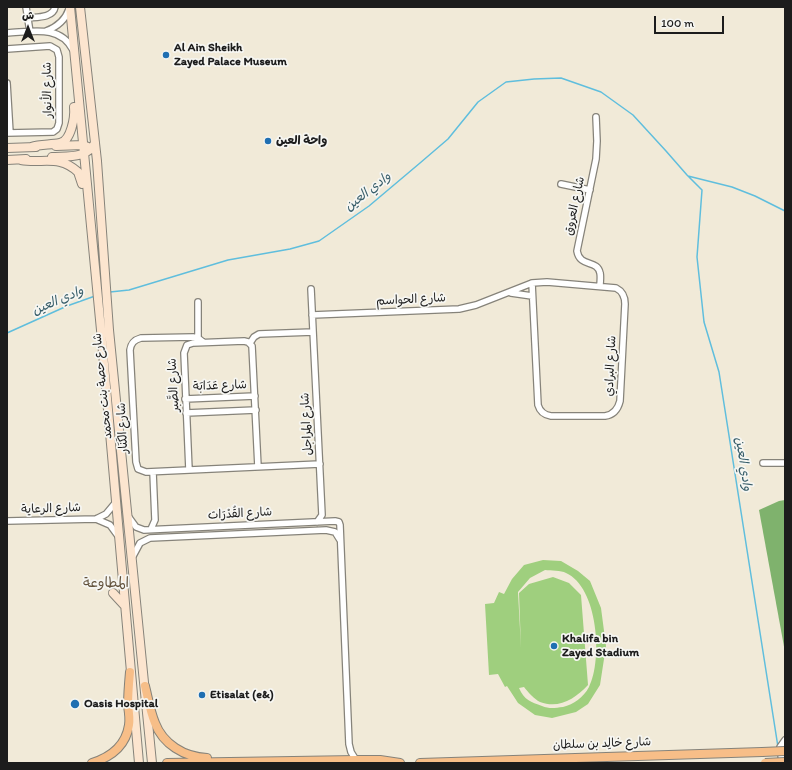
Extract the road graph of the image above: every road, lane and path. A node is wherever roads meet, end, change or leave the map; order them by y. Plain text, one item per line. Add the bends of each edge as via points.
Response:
1 (26, 7) edge
2 (55, 7) edge
3 (70, 7) edge
4 (80, 7) edge
5 (28, 18) junction
6 (46, 31) junction
7 (30, 32) junction
8 (7, 33) edge
9 (7, 48) edge
10 (74, 54) junction
11 (7, 83) edge
12 (77, 87) junction
13 (7, 92) edge
14 (596, 118) dead end
15 (8, 133) edge
16 (83, 146) junction
17 (31, 147) junction
18 (7, 148) edge
19 (94, 148) junction
20 (84, 155) junction
21 (7, 160) edge
22 (21, 160) junction
23 (561, 184) dead end
24 (590, 190) junction
25 (89, 211) junction
26 (532, 283) junction
27 (600, 286) junction
28 (311, 289) dead end
29 (507, 293) junction
30 (532, 296) junction
31 (198, 302) dead end
32 (312, 315) junction
33 (105, 330) junction
34 (313, 332) junction
35 (198, 338) junction
36 (203, 342) junction
37 (250, 343) junction
38 (255, 396) junction
39 (186, 399) junction
40 (256, 410) junction
41 (186, 413) junction
42 (763, 463) dead end
43 (785, 463) edge
44 (320, 464) junction
45 (258, 467) junction
46 (189, 470) junction
47 (153, 472) junction
48 (116, 502) junction
49 (322, 515) junction
50 (128, 516) junction
51 (96, 519) junction
52 (155, 520) junction
53 (7, 521) edge
54 (329, 521) junction
55 (317, 522) junction
56 (341, 526) junction
57 (179, 528) junction
58 (151, 529) junction
59 (162, 529) junction
60 (331, 530) junction
61 (179, 536) junction
62 (119, 538) junction
63 (340, 541) junction
64 (132, 558) junction
65 (113, 593) dead end
66 (125, 606) junction
67 (130, 672) junction
68 (144, 686) junction
69 (785, 740) edge
70 (785, 751) edge
71 (356, 760) junction
72 (269, 762) junction
73 (785, 762) edge
74 (92, 763) edge
75 (139, 763) edge
76 (152, 763) edge
77 (167, 763) edge
78 (400, 763) edge
79 (420, 763) edge
80 (765, 763) edge
81 (782, 763) edge

1 - 5 street
2 - 5 street via 50,15
3 - 6 street via 61,22
3 - 10 main road, شارع حصة بنت محمد
4 - 19 main road, شارع حصة بنت محمد
5 - 7 street
6 - 7 street
6 - 10 street via 61,36
7 - 8 street
9 - 15 street, شارع الأنوار via 52,47 57,50 59,57 59,128 53,132
10 - 12 main road, شارع حصة بنت محمد
11 - 13 street
12 - 16 main road, شارع حصة بنت محمد
12 - 17 main road via 74,97 74,119 67,138 60,143
13 - 15 street
14 - 24 street, شارع العروق via 597,153
16 - 17 main road
16 - 19 main road
16 - 20 main road, شارع حصة بنت محمد
17 - 18 main road
19 - 20 main road
19 - 33 main road, شارع حصة بنت محمد via 102,244
20 - 22 main road
20 - 25 main road, شارع حصة بنت محمد
21 - 22 main road
22 - 25 main road via 55,160 76,170 80,174
23 - 24 street
24 - 27 street, شارع العروق via 577,251 582,261 598,268
25 - 33 main road, شارع حصة بنت محمد
26 - 27 street, شارع البرادي
26 - 29 street, شارع البرادي
26 - 30 street, شارع البرادي
27 - 30 street, شارع البرادي via 618,289 624,295 625,301 620,401 616,410 608,415 551,416 540,410
28 - 32 street, شارع المراجل
29 - 30 street
29 - 32 street, شارع الحواسم via 459,309
31 - 35 street
32 - 34 street, شارع المراجل
33 - 48 main road, شارع حصة بنت محمد
33 - 50 main road, شارع حصة بنت محمد
34 - 37 street via 259,334
34 - 44 street, شارع المراجل
35 - 36 street
35 - 47 street, شارع الكَنَار via 141,338 131,346 136,462 142,471
36 - 37 street, شارع الصَّبر
36 - 39 street, شارع الصَّبر via 191,343 184,349
37 - 38 street via 253,350
38 - 39 street, شارع عَدَابَة
38 - 40 street
39 - 41 street, شارع الصَّبر
40 - 41 street
40 - 45 street
41 - 46 street, شارع الصَّبر
42 - 43 street
44 - 45 street, شارع الكَنَار
44 - 49 street, شارع المراجل
45 - 46 street, شارع الكَنَار
46 - 47 street, شارع الكَنَار
47 - 52 street
48 - 51 street, شارع الرعاية via 106,514
48 - 62 main road, شارع حصة بنت محمد
49 - 54 street
49 - 55 street
50 - 58 street, شارع القُدْرَات via 138,528
50 - 64 main road, شارع حصة بنت محمد
51 - 53 street, شارع الرعاية
51 - 62 street, شارع الرعاية via 110,525
52 - 58 street
52 - 59 street
54 - 55 street, شارع القُدْرَات
54 - 56 street, شارع القُدْرَات via 336,521
54 - 60 street
55 - 57 street, شارع القُدْرَات
56 - 60 street
56 - 63 street
57 - 59 street, شارع القُدْرَات
57 - 61 street
58 - 59 street, شارع القُدْرَات
60 - 61 street, شارع القُدْرَات
60 - 63 street
61 - 64 street, شارع القُدْرَات via 144,540 138,545
62 - 66 main road, شارع حصة بنت محمد
63 - 71 street via 349,744
64 - 68 main road, شارع حصة بنت محمد
65 - 66 main road
66 - 67 main road, شارع حصة بنت محمد
67 - 74 main road via 129,721 126,735 114,752
67 - 75 main road, شارع حصة بنت محمد
68 - 72 main road via 157,728 177,749 199,758
68 - 76 main road, شارع حصة بنت محمد
69 - 81 street via 780,747
70 - 79 main road, شارع خالِد بن سلطان, bridge
71 - 72 main road
71 - 78 main road
72 - 77 main road
73 - 80 main road, bridge

